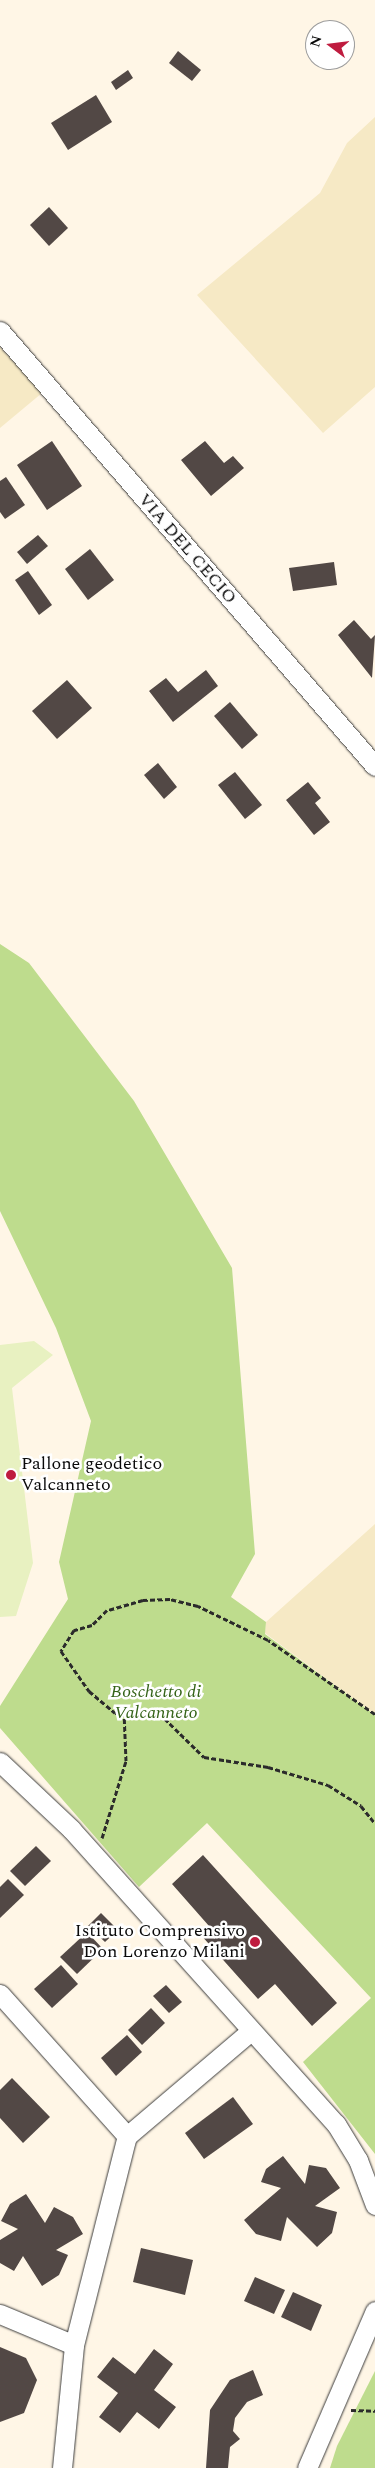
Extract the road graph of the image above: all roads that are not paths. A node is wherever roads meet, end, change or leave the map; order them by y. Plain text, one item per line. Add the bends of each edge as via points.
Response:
1 (0, 331) edge
2 (375, 766) edge
3 (0, 1762) edge
4 (0, 1994) edge
5 (251, 2031) junction
6 (127, 2136) junction
7 (375, 2205) edge
8 (375, 2310) edge
9 (0, 2314) edge
10 (74, 2345) junction
11 (62, 2468) edge
12 (307, 2468) edge

1 - 2 street, VIA DEL CECIO
3 - 5 street via 96,1858
4 - 6 street
5 - 6 street
5 - 7 street via 341,2131 362,2167
6 - 10 street
8 - 12 street
9 - 10 street
10 - 11 street

